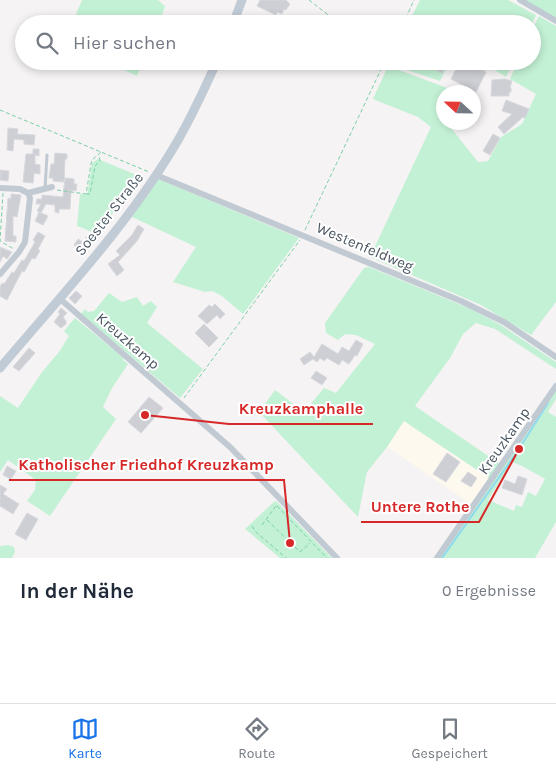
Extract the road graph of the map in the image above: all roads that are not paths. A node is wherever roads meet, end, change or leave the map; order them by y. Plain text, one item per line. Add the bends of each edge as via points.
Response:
1 (242, 0) edge
2 (520, 0) edge
3 (236, 15) edge
4 (556, 21) edge
5 (213, 70) edge
6 (47, 155) dead end
7 (156, 175) junction
8 (52, 187) road end
9 (2, 188) edge
10 (45, 189) junction
11 (28, 193) junction
12 (0, 274) edge
13 (59, 298) junction
14 (556, 357) edge
15 (0, 368) edge
16 (556, 386) edge
17 (337, 558) edge
18 (437, 558) edge

1 - 3 main road
2 - 4 street
5 - 7 main road, Soester Straße via 186,126
6 - 10 lane
7 - 13 main road, Soester Straße
7 - 14 street, Westenfeldweg via 461,301 504,322
8 - 10 street
9 - 11 street
10 - 11 street
11 - 12 street via 25,242
13 - 15 main road, Soester Straße
13 - 17 street, Kreuzkamp via 230,447 279,503
16 - 18 street, Kreuzkamp

